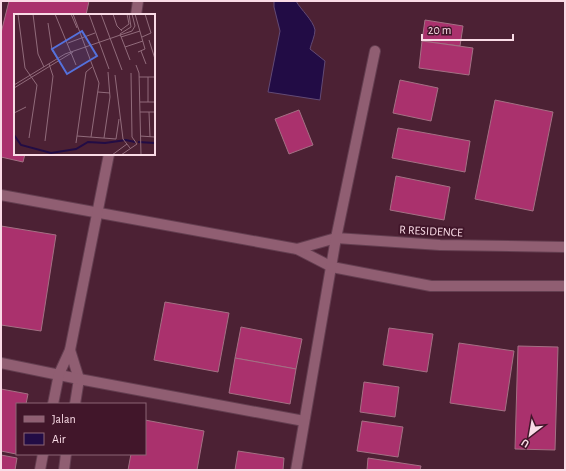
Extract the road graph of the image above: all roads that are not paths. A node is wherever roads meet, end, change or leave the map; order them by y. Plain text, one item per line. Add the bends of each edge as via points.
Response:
1 (138, 1) edge
2 (136, 14) edge
3 (375, 51) dead end
4 (109, 155) edge
5 (1, 195) edge
6 (97, 212) junction
7 (336, 238) junction
8 (565, 246) edge
9 (297, 249) junction
10 (332, 267) junction
11 (565, 286) edge
12 (70, 350) junction
13 (1, 363) edge
14 (59, 374) junction
15 (79, 379) junction
16 (53, 403) edge
17 (75, 403) edge
18 (304, 421) junction
19 (43, 455) edge
20 (66, 455) edge
21 (40, 470) edge
22 (64, 470) edge
23 (296, 470) edge

1 - 2 street
3 - 7 street
4 - 6 street
5 - 6 street
6 - 9 street
6 - 12 street
7 - 8 street, R RESIDENCE via 440,245
7 - 9 street, R RESIDENCE
7 - 10 street
9 - 10 street
10 - 11 street via 431,286
10 - 18 street
12 - 14 street
12 - 15 street
13 - 14 street
14 - 15 street
14 - 16 street
15 - 17 street
15 - 18 street
18 - 23 street
19 - 21 street
20 - 22 street

